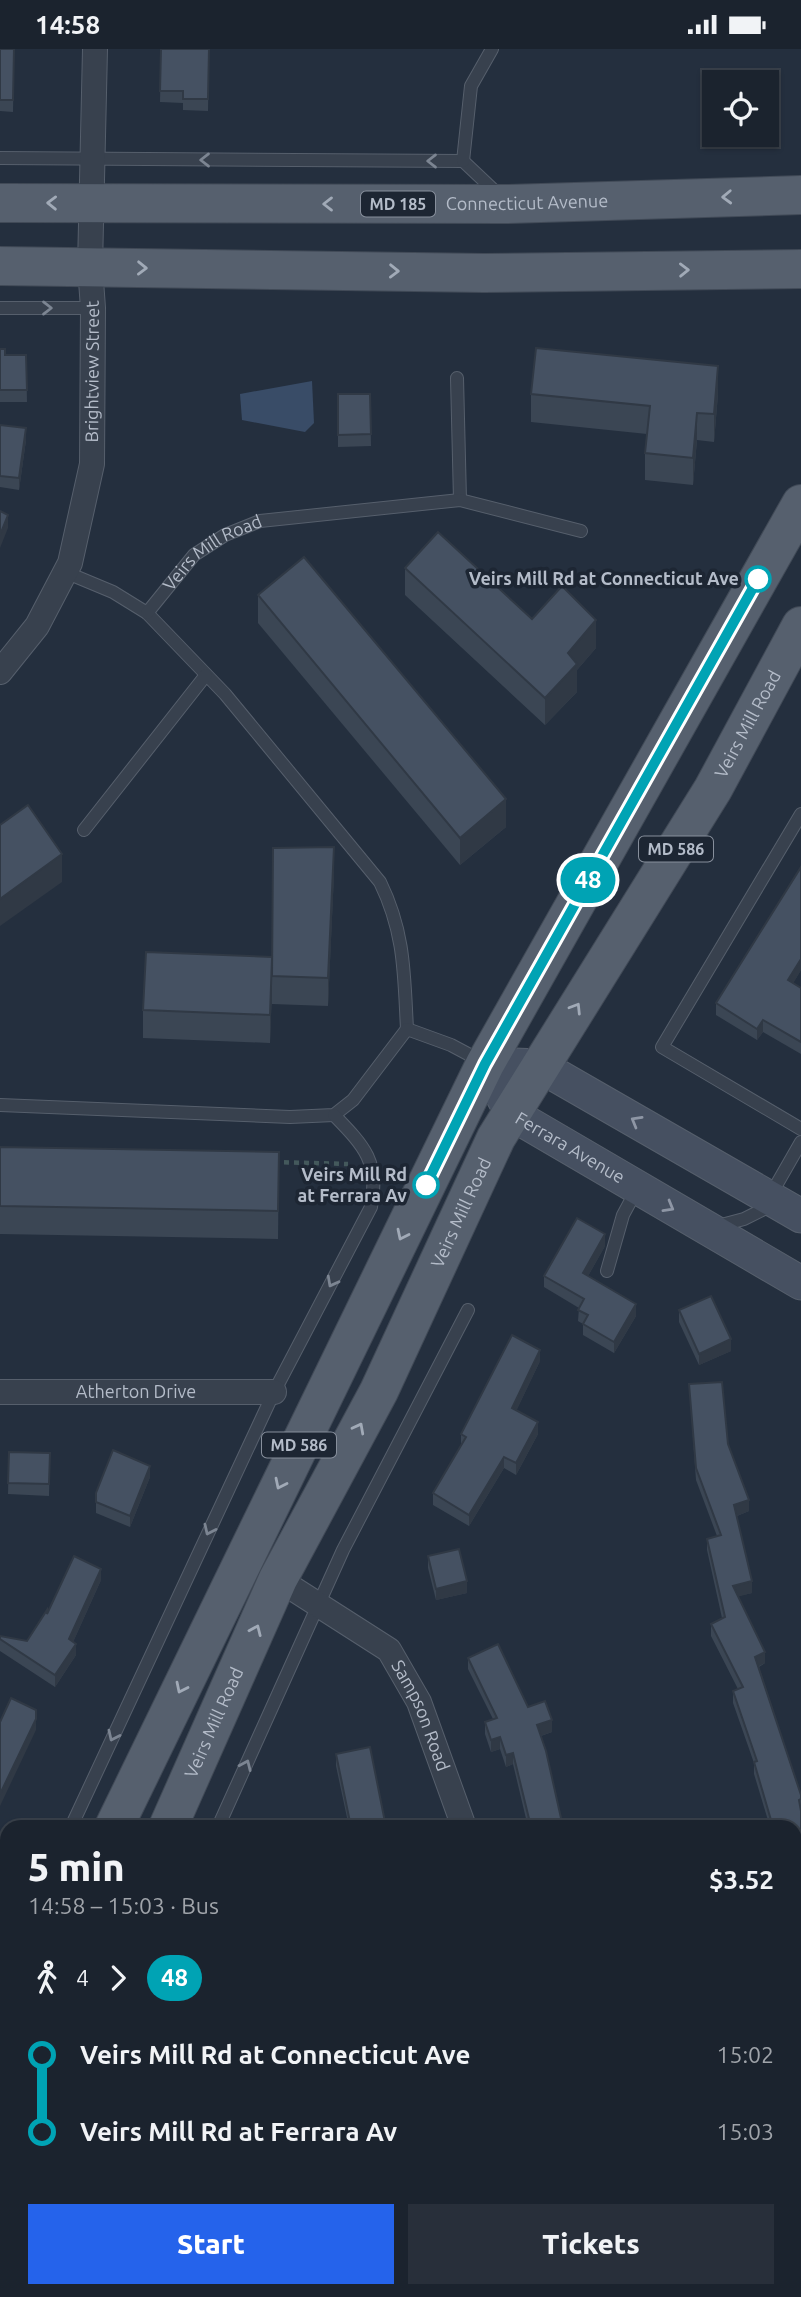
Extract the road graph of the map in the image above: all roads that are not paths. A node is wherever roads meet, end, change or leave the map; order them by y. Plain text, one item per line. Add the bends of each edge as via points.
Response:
1 (95, 49) edge
2 (492, 49) edge
3 (0, 158) edge
4 (93, 159) junction
5 (463, 161) junction
6 (799, 195) edge
7 (0, 203) edge
8 (92, 204) junction
9 (508, 204) junction
10 (0, 266) edge
11 (90, 267) junction
12 (800, 270) edge
13 (0, 308) edge
14 (93, 308) junction
15 (457, 378) dead end
16 (460, 500) junction
17 (801, 504) edge
18 (581, 531) dead end
19 (65, 572) junction
20 (147, 613) junction
21 (801, 625) edge
22 (801, 662) edge
23 (0, 672) edge
24 (206, 675) junction
25 (713, 789) junction
26 (801, 814) edge
27 (84, 830) dead end
28 (407, 1030) junction
29 (485, 1064) junction
30 (540, 1066) junction
31 (0, 1105) edge
32 (512, 1114) junction
33 (334, 1115) junction
34 (801, 1129) edge
35 (801, 1142) edge
36 (637, 1188) junction
37 (770, 1198) junction
38 (801, 1216) edge
39 (707, 1229) junction
40 (607, 1271) dead end
41 (801, 1283) edge
42 (468, 1310) dead end
43 (0, 1392) edge
44 (274, 1392) junction
45 (278, 1579) junction
46 (318, 1607) junction
47 (74, 1820) edge
48 (117, 1820) edge
49 (171, 1820) edge
50 (221, 1820) edge
51 (462, 1820) edge

1 - 4 street, Brightview Street
2 - 5 lane via 471,86
3 - 4 lane
5 -> 4 lane
4 - 8 street, Brightview Street
5 - 9 lane
6 -> 9 main road, Connecticut Avenue / MD 185
8 -> 7 main road, Connecticut Avenue / MD 185
9 -> 8 main road, Connecticut Avenue / MD 185
8 - 11 street, Brightview Street
10 - 11 main road
11 -> 12 main road via 484,273
11 - 14 street, Brightview Street
13 -> 14 lane
14 - 19 street, Brightview Street via 92,464
15 - 16 lane
16 - 18 lane, Veirs Mill Road
16 - 20 lane, Veirs Mill Road via 260,521 225,535 194,555
17 - 29 main road, MD 586
19 - 20 lane via 113,592
19 - 23 street, Brightview Street via 37,626
20 - 24 lane
21 - 25 main road, Veirs Mill Road / MD 586
22 - 25 main road
24 - 27 lane
24 - 28 lane via 380,882 399,934
30 -> 25 main road, Veirs Mill Road / MD 586
26 - 34 lane via 662,1047
28 - 29 lane via 451,1045
28 - 33 lane via 353,1100
29 - 30 street
29 - 32 street, Ferrara Avenue
29 -> 48 main road, MD 586
30 - 32 main road, Veirs Mill Road / MD 586
37 -> 30 street
31 - 33 lane
32 - 36 street, Ferrara Avenue
45 -> 32 main road, Veirs Mill Road / MD 586 via 379,1391 496,1138
33 -> 44 lane via 362,1144 368,1158 374,1177 371,1207
35 - 37 lane
36 -> 39 street, Ferrara Avenue
36 - 40 lane via 623,1215
37 - 38 street
37 - 39 lane via 762,1210 744,1219
39 - 41 street, Ferrara Avenue
42 - 46 lane
43 - 44 street, Atherton Drive
44 -> 47 lane
45 - 46 street, Sampson Road
49 -> 45 main road, Veirs Mill Road / MD 586
50 -> 46 lane
46 - 51 street, Sampson Road via 389,1650 419,1702

